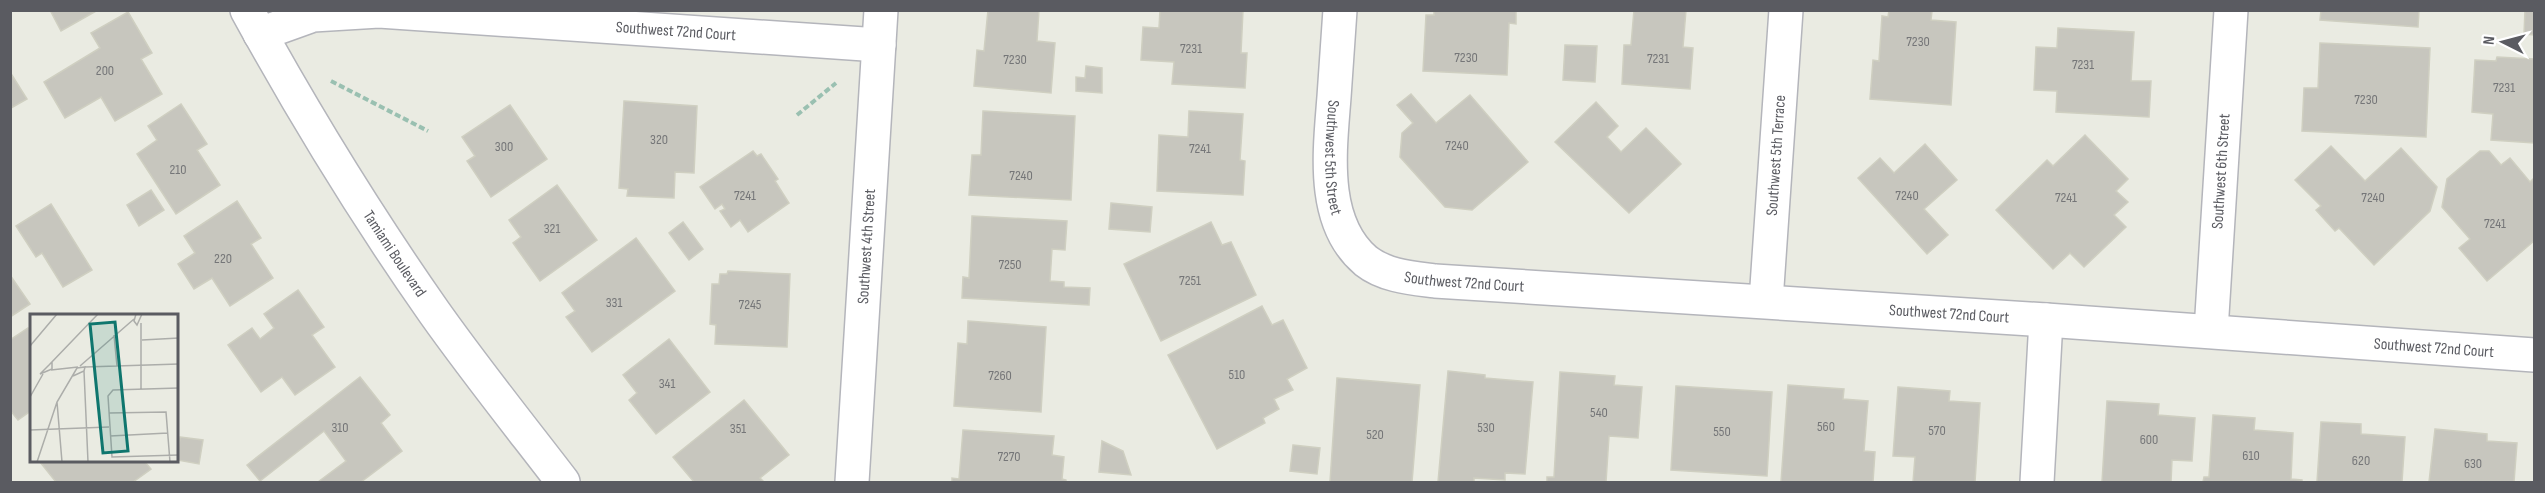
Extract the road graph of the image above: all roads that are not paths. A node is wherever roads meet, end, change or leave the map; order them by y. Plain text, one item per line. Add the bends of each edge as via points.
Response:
1 (881, 10) edge
2 (1340, 10) edge
3 (1786, 10) edge
4 (2231, 10) edge
5 (254, 22) edge
6 (879, 45) junction
7 (1366, 260) joint
8 (1766, 301) junction
9 (2046, 320) junction
10 (2211, 331) junction
11 (2535, 355) edge
12 (563, 483) edge
13 (852, 483) edge
14 (2037, 483) edge

1 - 6 street, Southwest 4th Street
2 - 7 street, Southwest 5th Street via 1331,138 1332,195 1344,234
3 - 8 street, Southwest 5th Terrace
4 - 10 street, Southwest 6th Street
5 - 6 street, Southwest 72nd Court via 379,11
5 - 12 street, Tamiami Boulevard via 308,118 391,250
6 - 13 street, Southwest 4th Street
7 - 8 street, Southwest 72nd Court via 1387,272 1435,281
8 - 9 street, Southwest 72nd Court
9 - 10 street, Southwest 72nd Court
9 - 14 street
10 - 11 street, Southwest 72nd Court

